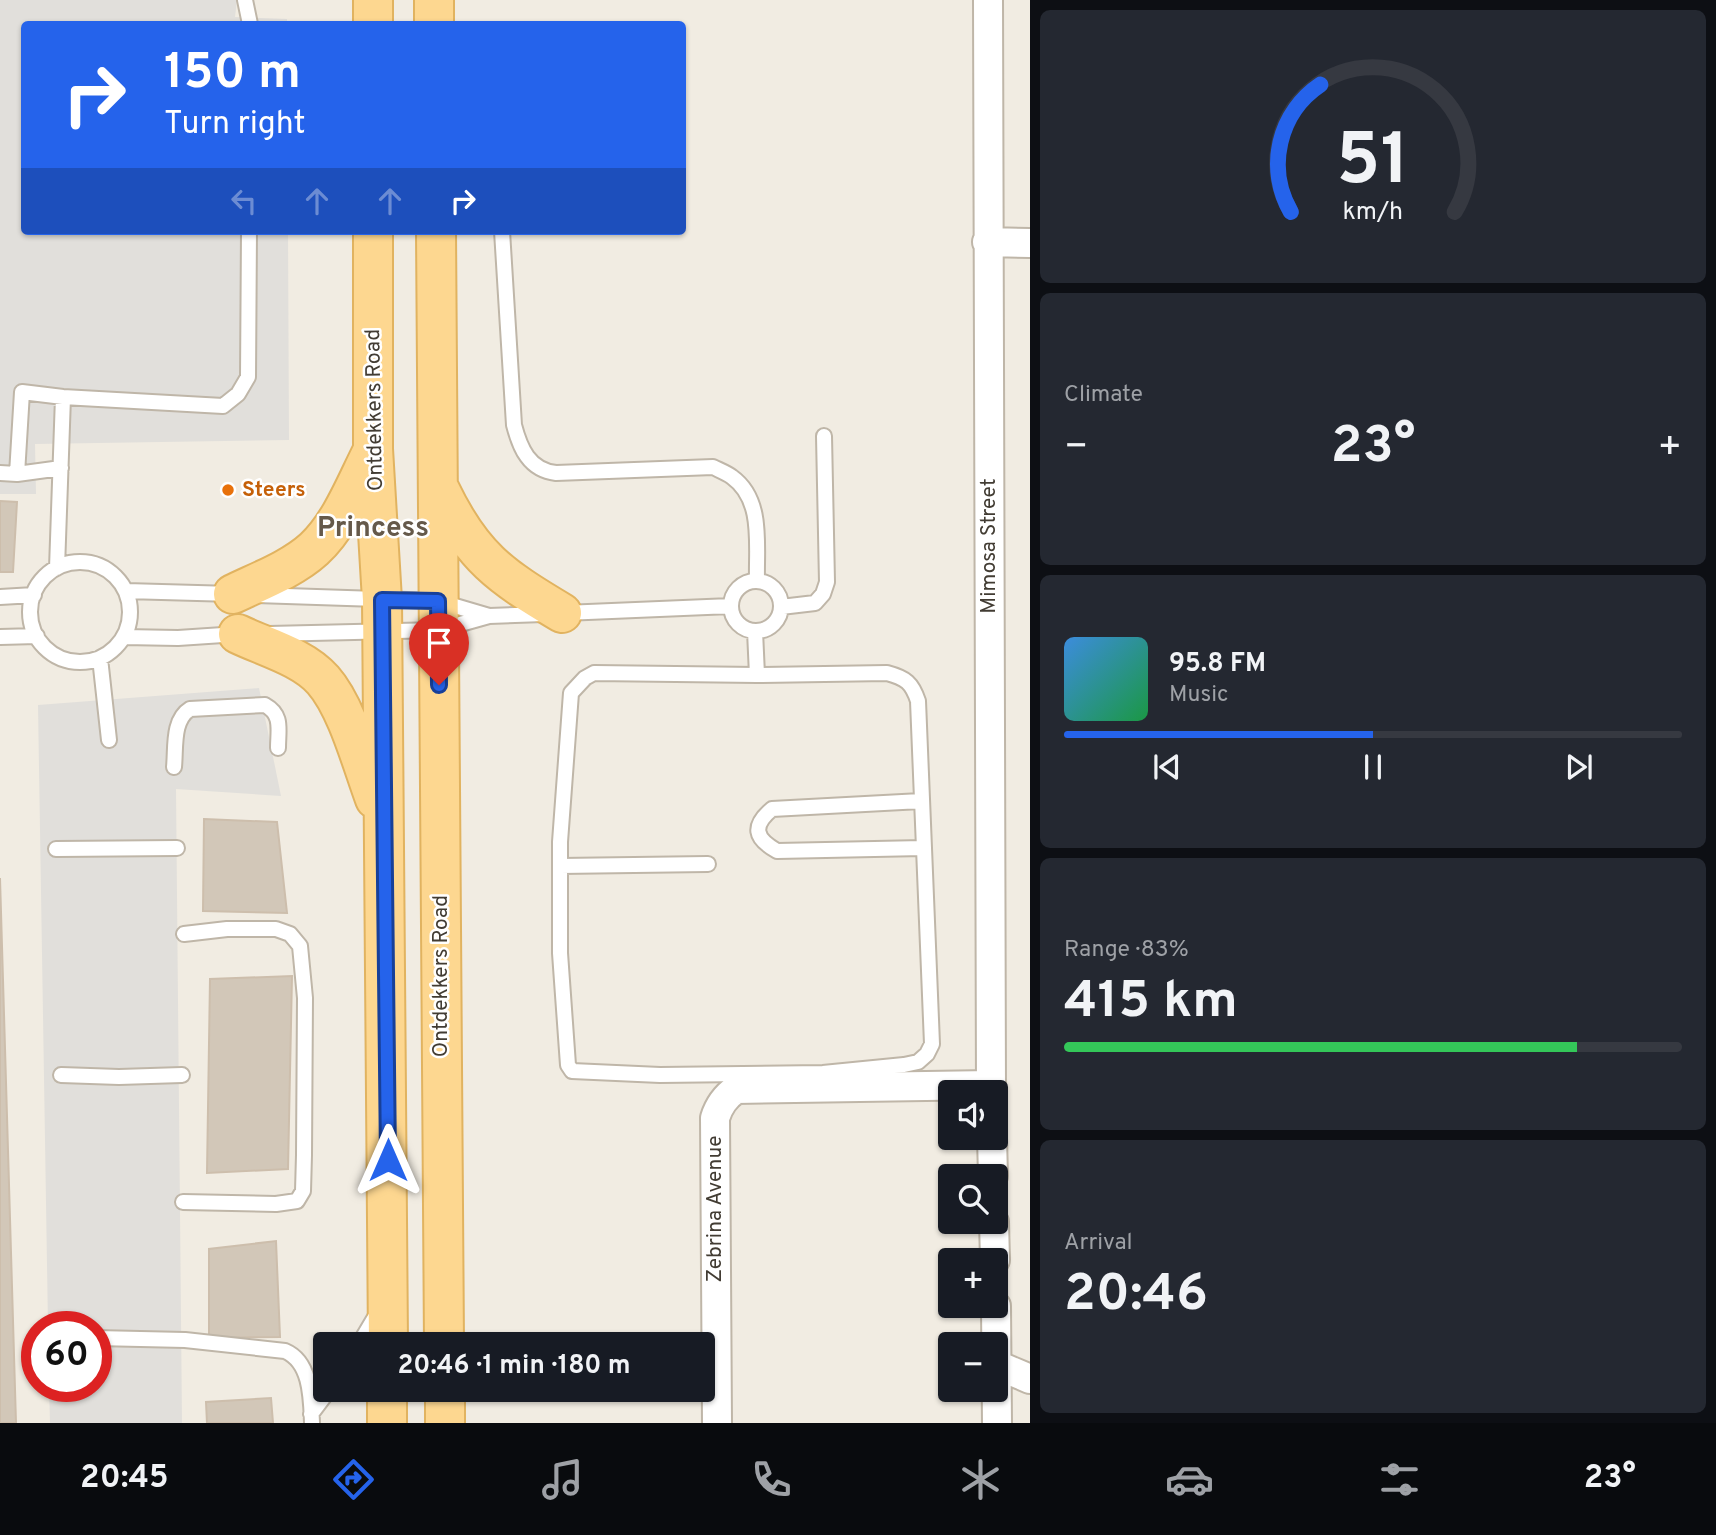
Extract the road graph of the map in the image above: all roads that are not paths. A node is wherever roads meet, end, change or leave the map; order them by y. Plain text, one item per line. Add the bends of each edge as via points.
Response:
1 (245, 0) edge
2 (373, 0) edge
3 (434, 0) edge
4 (988, 0) edge
5 (249, 21) edge
6 (373, 21) edge
7 (435, 21) edge
8 (250, 235) edge
9 (373, 235) edge
10 (436, 235) edge
11 (502, 235) edge
12 (987, 243) junction
13 (1030, 243) edge
14 (63, 397) junction
15 (824, 436) dead end
16 (373, 449) junction
17 (61, 468) junction
18 (0, 473) edge
19 (17, 474) junction
20 (438, 485) junction
21 (57, 568) junction
22 (757, 580) junction
23 (125, 591) junction
24 (233, 594) junction
25 (34, 596) junction
26 (0, 597) edge
27 (731, 606) junction
28 (781, 607) junction
29 (562, 613) junction
30 (382, 616) junction
31 (438, 616) junction
32 (489, 616) junction
33 (755, 631) junction
34 (238, 634) junction
35 (37, 636) junction
36 (0, 637) edge
37 (124, 637) junction
38 (100, 658) junction
39 (757, 675) junction
40 (109, 740) dead end
41 (278, 748) dead end
42 (174, 767) dead end
43 (921, 801) junction
44 (383, 820) junction
45 (177, 848) dead end
46 (923, 848) junction
47 (56, 849) dead end
48 (708, 864) dead end
49 (561, 866) junction
50 (184, 934) dead end
51 (61, 1075) dead end
52 (183, 1075) dead end
53 (991, 1080) edge
54 (938, 1089) edge
55 (183, 1202) dead end
56 (389, 1293) junction
57 (366, 1332) edge
58 (388, 1332) edge
59 (444, 1332) edge
60 (112, 1338) edge
61 (1008, 1370) edge
62 (1030, 1379) edge
63 (321, 1402) edge
64 (387, 1402) edge
65 (445, 1402) edge
66 (997, 1402) edge
67 (311, 1418) edge
68 (387, 1423) edge
69 (445, 1423) edge
70 (717, 1423) edge
71 (997, 1423) edge

1 - 5 lane
2 - 6 main road
3 - 7 main road
4 - 12 street, Mimosa Street
8 - 14 lane via 248,377 239,394 223,406
9 - 16 main road, Ontdekkers Road
10 - 20 main road, Ontdekkers Road
11 - 22 lane via 514,425 531,462 556,473 713,467 723,472 749,495 755,513
12 - 13 street
12 - 53 street, Mimosa Street
14 - 17 lane
14 - 19 lane via 22,392
15 - 28 lane via 827,582 815,603
16 - 24 main road via 315,548
16 - 30 main road, Ontdekkers Road
17 - 19 lane
17 - 21 lane
18 - 19 lane
20 - 29 main road via 455,522 484,558 500,574
20 - 31 main road, Ontdekkers Road
21 - 23 lane via 80,563 103,568
21 - 25 lane via 40,583
22 - 27 lane via 739,587
22 - 28 lane via 774,589
23 - 24 lane
23 - 37 lane via 130,622
24 - 30 lane
25 - 26 lane
25 - 35 lane via 32,623
27 - 29 lane
27 - 33 lane via 738,623
28 - 33 lane via 773,624
29 - 32 lane
30 - 31 lane
30 - 31 lane
30 - 34 lane
30 - 44 main road, Ontdekkers Road
31 - 32 lane
31 - 32 lane
31 - 59 main road, Ontdekkers Road
33 - 39 lane
34 - 37 lane
34 - 44 main road via 293,659 323,680 338,703
35 - 36 lane
35 - 38 lane via 45,648 70,661
37 - 38 lane
38 - 40 lane
39 - 43 lane via 887,673 904,677 918,701
39 - 49 lane via 594,673 578,684 571,693 566,741
41 - 42 lane via 278,719 265,705 190,709 182,713 178,724
43 - 46 lane
43 - 46 lane via 772,809 761,818 757,831 762,843 777,851
44 - 56 main road, Ontdekkers Road
45 - 47 lane
46 - 49 lane via 931,1049 918,1062 823,1073 572,1071 560,953
48 - 49 lane
50 - 55 lane via 226,929 290,933 300,946 305,998 303,1191 297,1201 275,1204
51 - 52 lane
54 - 70 street, Zebrina Avenue via 736,1089 725,1097 715,1118
56 - 57 lane
56 - 58 main road, Ontdekkers Road
60 - 67 lane via 185,1340 293,1354 307,1379
61 - 62 street
63 - 67 lane
64 - 68 main road
65 - 69 main road
66 - 71 street

